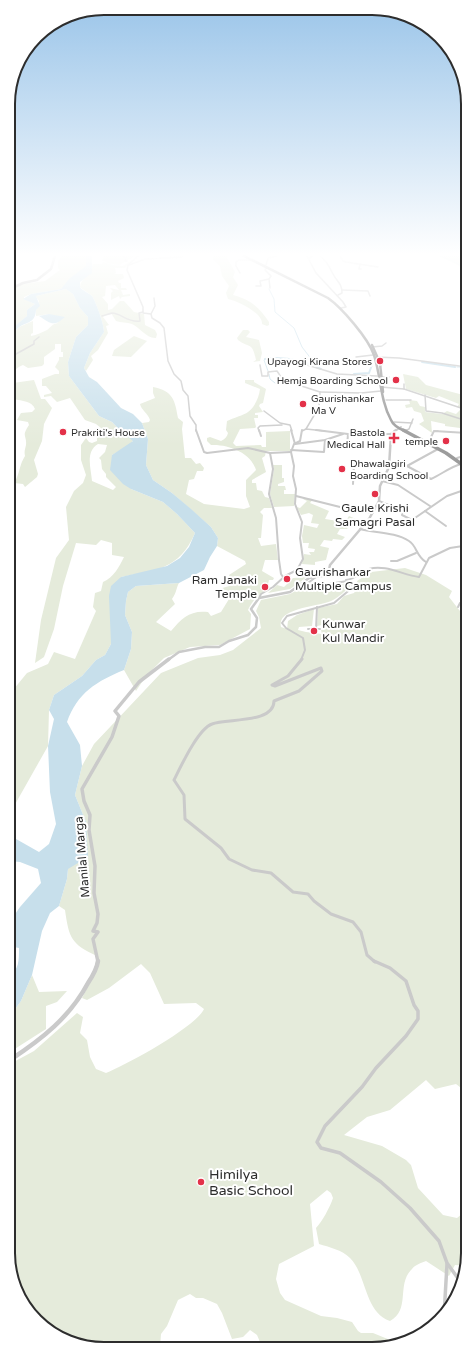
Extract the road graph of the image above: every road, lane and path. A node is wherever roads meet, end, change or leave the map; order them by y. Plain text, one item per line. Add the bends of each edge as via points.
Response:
1 (126, 319) edge
2 (140, 319) edge
3 (154, 319) edge
4 (350, 319) edge
5 (39, 337) dead end
6 (386, 342) dead end
7 (371, 347) junction
8 (15, 354) edge
9 (356, 357) dead end
10 (375, 357) junction
11 (297, 362) dead end
12 (260, 365) dead end
13 (461, 367) edge
14 (379, 377) junction
15 (389, 377) dead end
16 (404, 384) dead end
17 (381, 387) junction
18 (404, 389) junction
19 (381, 391) junction
20 (320, 392) junction
21 (425, 395) junction
22 (386, 400) junction
23 (411, 400) dead end
24 (461, 408) edge
25 (264, 411) dead end
26 (414, 419) dead end
27 (461, 419) edge
28 (394, 422) junction
29 (412, 423) junction
30 (285, 425) junction
31 (400, 427) junction
32 (306, 429) junction
33 (406, 431) junction
34 (461, 433) edge
35 (344, 434) junction
36 (348, 434) junction
37 (391, 434) junction
38 (261, 436) dead end
39 (325, 440) junction
40 (429, 441) junction
41 (295, 444) junction
42 (347, 446) dead end
43 (438, 449) junction
44 (291, 451) junction
45 (270, 453) junction
46 (452, 455) junction
47 (461, 457) edge
48 (457, 458) junction
49 (461, 461) edge
50 (461, 464) joint
51 (389, 466) junction
52 (382, 481) junction
53 (353, 484) dead end
54 (461, 491) edge
55 (296, 496) junction
56 (379, 501) junction
57 (430, 506) junction
58 (425, 511) junction
59 (373, 513) junction
60 (446, 526) dead end
61 (360, 529) junction
62 (461, 547) edge
63 (416, 553) junction
64 (391, 561) dead end
65 (426, 562) junction
66 (316, 577) junction
67 (283, 578) junction
68 (338, 584) junction
69 (259, 598) junction
70 (461, 604) edge
71 (317, 607) junction
72 (458, 607) dead end
73 (308, 629) dead end
74 (316, 629) junction
75 (320, 629) dead end
76 (15, 1056) edge
77 (447, 1263) junction
78 (457, 1278) edge
79 (445, 1304) edge

1 - 2 street via 140,322
3 - 45 street via 164,328 168,361 188,397 190,416 196,424 204,452 248,448
4 - 7 highway
5 - 8 street via 34,344
6 - 7 street via 382,346
7 - 10 highway
9 - 10 street
10 - 13 street via 400,357
10 - 14 highway
10 - 14 highway
11 - 14 street via 345,376 368,374
12 - 20 street via 262,376 277,371 280,378 291,384 307,386
14 - 15 street
14 - 17 highway
16 - 18 street
17 - 18 street
17 - 19 highway
17 - 22 highway
18 - 21 street
19 - 20 street
19 - 31 highway via 390,420
20 - 32 street via 317,412
21 - 24 street
21 - 27 street via 426,411
22 - 23 street
22 - 28 highway
25 - 30 street
26 - 29 street
28 - 29 street
28 - 31 highway
29 - 33 street
30 - 38 street via 260,426 258,428
30 - 41 street via 290,425
31 - 33 highway
31 - 37 street
32 - 35 street
32 - 41 street via 302,430 300,441
33 - 40 highway
33 - 43 highway
34 - 40 street via 434,431
35 - 36 street
35 - 39 street
36 - 37 street
36 - 42 street
37 - 51 street
39 - 41 street
39 - 44 street via 324,452
40 - 46 highway
41 - 44 street
43 - 46 highway
43 - 50 street via 407,466 431,479 450,467
44 - 45 street
44 - 55 street
45 - 67 street via 273,469 269,494 276,518
46 - 48 highway
46 - 50 highway
47 - 48 street
48 - 49 highway
51 - 52 street
51 - 53 street via 354,463
52 - 56 street
52 - 57 street via 398,485
54 - 57 street
55 - 59 street
55 - 67 street via 295,506 302,522 300,538 303,559 297,570
56 - 58 street via 403,511 402,515 410,520
56 - 59 street
57 - 58 street
58 - 60 street
59 - 61 street
61 - 63 street via 404,539 411,543
61 - 66 street via 330,565 328,575
62 - 65 street via 446,550
63 - 64 street
63 - 65 street
65 - 68 street via 420,577 383,568 368,570 356,579
66 - 68 street via 306,585 315,587
66 - 69 street via 308,578 290,592
67 - 69 street
68 - 71 street via 348,581 353,587 334,603
69 - 76 street, Manilal Marga via 251,609 257,618 256,627 248,635 219,647 179,652 139,682 115,711 119,716 112,737 82,789 90,815 89,830 95,866 94,893 98,919 93,931 98,932 93,939 98,962 71,1012 54,1029
70 - 72 street
71 - 74 street
71 - 77 street via 287,616 283,621 284,627 303,638 305,654 285,678 272,685 276,686 321,668 321,672 299,691 274,701 268,713 250,719 209,725 190,748 174,780 185,797 185,819 221,848 229,859 252,870 271,873 293,892 308,894 331,914 353,922 360,932 368,955 399,974 409,987 418,1011 418,1019 396,1048 325,1126 317,1142 321,1148 340,1153 372,1175 410,1208 439,1241
73 - 74 street
74 - 75 street
77 - 78 street
77 - 79 street

